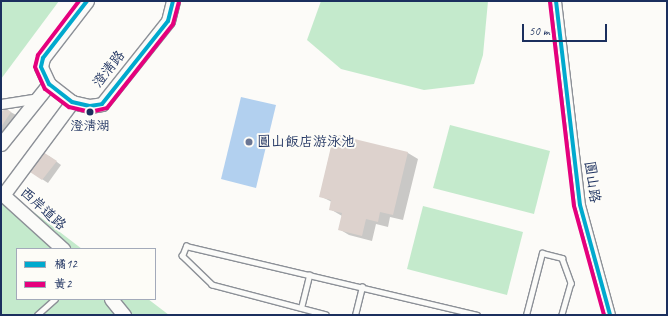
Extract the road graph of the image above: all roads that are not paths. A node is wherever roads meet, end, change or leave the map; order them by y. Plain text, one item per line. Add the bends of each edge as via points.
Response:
1 (87, 1) edge
2 (173, 1) edge
3 (556, 1) edge
4 (50, 84) junction
5 (38, 98) junction
6 (72, 102) junction
7 (1, 104) edge
8 (1, 144) edge
9 (2, 194) edge
10 (62, 248) edge
11 (309, 275) junction
12 (362, 287) junction
13 (54, 300) edge
14 (112, 300) edge
15 (301, 308) junction
16 (37, 315) edge
17 (124, 315) edge
18 (326, 315) edge
19 (356, 315) edge
20 (477, 315) edge
21 (526, 315) edge
22 (562, 315) edge
23 (610, 315) edge

1 - 4 street, 澄清路 via 43,58 42,67
2 - 6 street, 澄清路 via 168,21 102,104 90,106
3 - 23 street, 圓山路 via 580,205
4 - 5 street
4 - 6 street, 澄清路
5 - 7 street
5 - 8 street
6 - 9 street
9 - 10 street, 西岸道路
11 - 12 lane
11 - 15 lane
11 - 15 lane via 186,246 182,256 212,285
12 - 19 lane
12 - 20 lane
13 - 16 lane
14 - 17 street
15 - 18 lane
21 - 22 lane via 542,253 562,258 571,283

